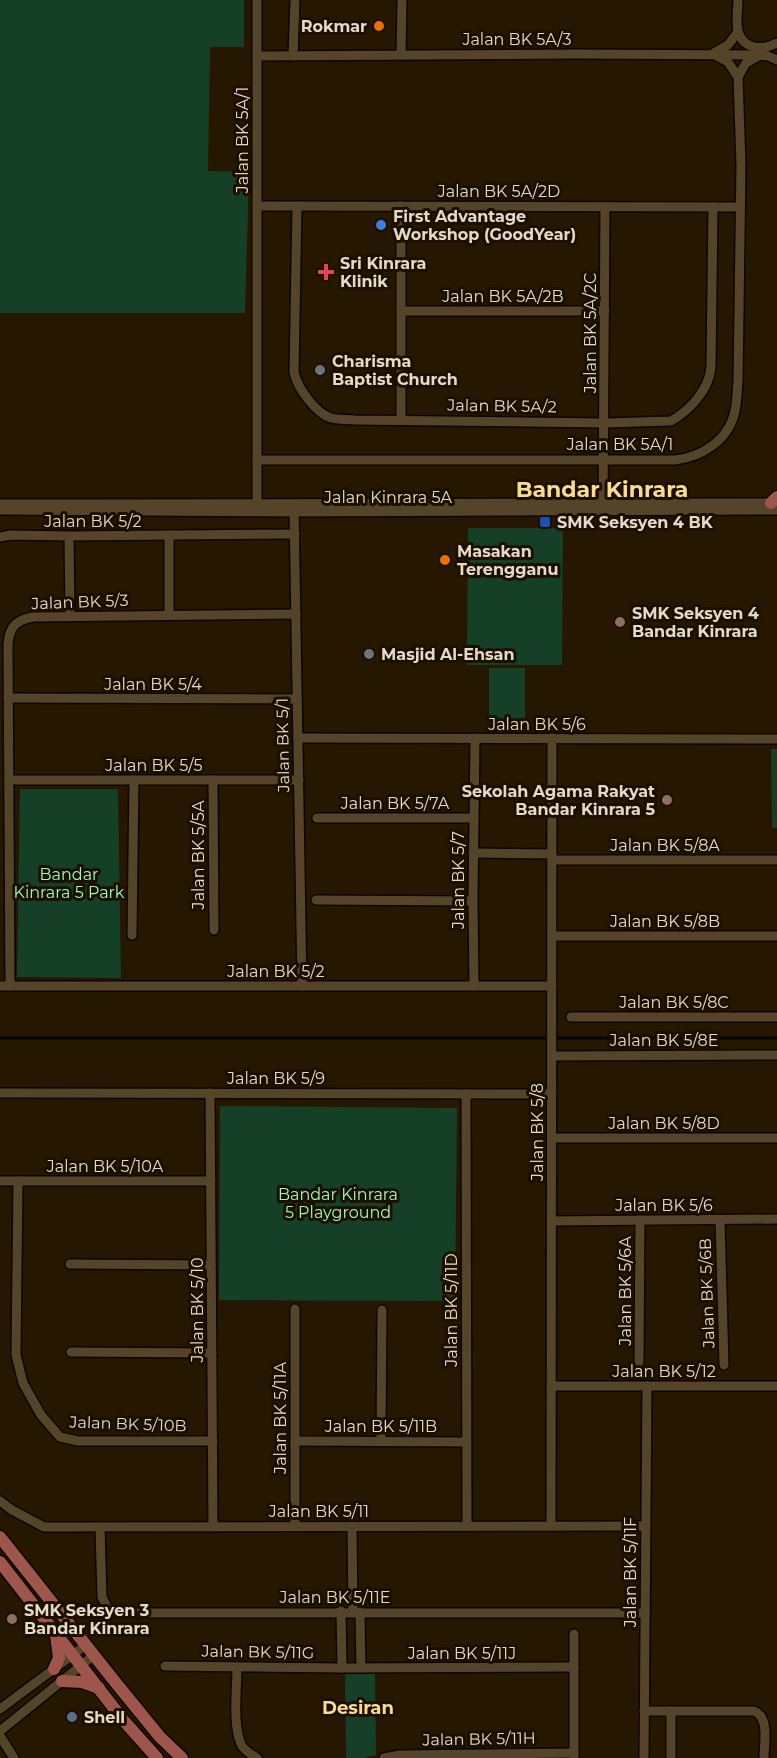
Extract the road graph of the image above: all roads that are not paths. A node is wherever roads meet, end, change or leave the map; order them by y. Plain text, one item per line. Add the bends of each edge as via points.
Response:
1 (257, 0) edge
2 (295, 0) edge
3 (402, 0) edge
4 (738, 0) edge
5 (738, 32) junction
6 (777, 43) edge
7 (401, 55) junction
8 (713, 55) junction
9 (760, 55) junction
10 (257, 56) junction
11 (293, 56) junction
12 (777, 60) edge
13 (738, 77) junction
14 (257, 206) junction
15 (297, 206) junction
16 (401, 206) junction
17 (604, 207) junction
18 (712, 207) junction
19 (740, 207) junction
20 (401, 311) junction
21 (605, 311) junction
22 (401, 420) junction
23 (605, 423) junction
24 (257, 460) junction
25 (603, 460) junction
26 (0, 504) edge
27 (775, 506) edge
28 (603, 507) junction
29 (257, 508) junction
30 (294, 508) junction
31 (0, 510) edge
32 (295, 534) junction
33 (169, 535) junction
34 (69, 536) junction
35 (0, 537) edge
36 (296, 614) junction
37 (70, 615) junction
38 (169, 615) junction
39 (9, 698) junction
40 (297, 699) junction
41 (298, 738) junction
42 (475, 738) junction
43 (552, 738) junction
44 (777, 740) edge
45 (9, 780) junction
46 (134, 780) junction
47 (213, 780) junction
48 (298, 780) junction
49 (317, 818) dead end
50 (474, 818) junction
51 (473, 853) junction
52 (552, 857) junction
53 (777, 860) edge
54 (316, 900) dead end
55 (473, 901) junction
56 (214, 930) dead end
57 (132, 935) dead end
58 (552, 936) junction
59 (777, 936) edge
60 (5, 986) edge
61 (302, 986) junction
62 (474, 986) junction
63 (552, 986) junction
64 (570, 1017) dead end
65 (777, 1017) edge
66 (777, 1055) edge
67 (552, 1056) junction
68 (0, 1093) edge
69 (210, 1093) junction
70 (466, 1094) junction
71 (552, 1094) junction
72 (552, 1138) junction
73 (777, 1138) edge
74 (0, 1181) edge
75 (18, 1181) junction
76 (211, 1181) junction
77 (777, 1219) edge
78 (640, 1220) junction
79 (720, 1220) junction
80 (552, 1221) junction
81 (70, 1264) dead end
82 (211, 1265) junction
83 (295, 1309) dead end
84 (382, 1310) dead end
85 (70, 1352) dead end
86 (212, 1353) junction
87 (639, 1362) dead end
88 (724, 1365) dead end
89 (551, 1386) junction
90 (646, 1386) junction
91 (777, 1386) edge
92 (213, 1441) junction
93 (295, 1441) junction
94 (381, 1442) junction
95 (466, 1442) junction
96 (0, 1500) edge
97 (213, 1526) junction
98 (295, 1526) junction
99 (466, 1526) junction
100 (551, 1526) junction
101 (646, 1526) junction
102 (100, 1527) junction
103 (352, 1527) junction
104 (0, 1537) edge
105 (0, 1562) edge
106 (341, 1611) junction
107 (357, 1612) junction
108 (645, 1613) junction
109 (55, 1631) junction
110 (574, 1634) dead end
111 (86, 1645) junction
112 (74, 1654) junction
113 (94, 1655) junction
114 (82, 1665) junction
115 (165, 1666) dead end
116 (237, 1667) junction
117 (574, 1667) junction
118 (54, 1668) junction
119 (346, 1668) junction
120 (361, 1668) junction
121 (62, 1681) junction
122 (100, 1689) junction
123 (0, 1709) edge
124 (644, 1711) junction
125 (671, 1711) junction
126 (0, 1731) edge
127 (0, 1736) edge
128 (574, 1756) edge
129 (15, 1758) edge
130 (157, 1758) edge
131 (182, 1758) edge
132 (257, 1758) edge
133 (384, 1758) edge
134 (644, 1758) edge
135 (671, 1758) edge
136 (764, 1758) edge

1 - 10 street, Jalan BK 5A/1
2 - 11 street
3 - 7 street
4 - 5 street
5 - 6 street via 758,48
5 - 8 street
7 - 8 street, Jalan BK 5A/3
7 - 11 street, Jalan BK 5A/3
8 - 9 street, Jalan BK 5A/3
8 - 13 street via 728,62
9 - 12 street, Jalan BK 5A/3
9 - 13 street via 746,63
10 - 11 street, Jalan BK 5A/3
10 - 14 street, Jalan BK 5A/1
13 - 19 street, Jalan BK 5A/1
14 - 15 street, Jalan BK 5A/2D
14 - 24 street, Jalan BK 5A/1
15 - 16 street, Jalan BK 5A/2D
15 - 22 street, Jalan BK 5A/2 via 293,359 296,384 324,415 332,418
16 - 17 street, Jalan BK 5A/2D
16 - 20 street
17 - 18 street, Jalan BK 5A/2D
17 - 21 street, Jalan BK 5A/2C
18 - 19 street, Jalan BK 5A/2D
18 - 23 street, Jalan BK 5A/2 via 708,385 670,421
19 - 25 street, Jalan BK 5A/1 via 738,382 731,422 717,442 686,458
20 - 21 street, Jalan BK 5A/2B
20 - 22 street
21 - 23 street, Jalan BK 5A/2C
22 - 23 street, Jalan BK 5A/2
23 - 25 street, Jalan BK 5A/2C
24 - 25 street, Jalan BK 5A/1
24 - 29 street, Jalan BK 5A/1
25 - 28 street, Jalan BK 5A/2C
26 - 29 street, Jalan Kinrara 5A
27 - 28 street, Jalan Kinrara 5A
28 - 30 street, Jalan Kinrara 5A
29 - 30 street, Jalan Kinrara 5A
29 - 31 street, Jalan Kinrara 5A
30 - 32 street, Jalan BK 5/1
32 - 33 street, Jalan BK 5/2
32 - 36 street, Jalan BK 5/1
33 - 34 street, Jalan BK 5/2
33 - 38 street
34 - 35 street, Jalan BK 5/2
34 - 37 street
36 - 38 street, Jalan BK 5/3
36 - 40 street, Jalan BK 5/1
37 - 38 street, Jalan BK 5/3
37 - 39 street, Jalan BK 5/3 via 16,621 8,645
39 - 40 street, Jalan BK 5/4
39 - 45 street, Jalan BK 5/3
40 - 41 street, Jalan BK 5/1
41 - 42 street, Jalan BK 5/6
41 - 48 street, Jalan BK 5/1
42 - 43 street, Jalan BK 5/6
42 - 50 street, Jalan BK 5/7
43 - 44 street, Jalan BK 5/6
43 - 52 street, Jalan BK 5/8
45 - 46 street, Jalan BK 5/5
45 - 60 street, Jalan BK 5/3
46 - 47 street, Jalan BK 5/5
46 - 57 street
47 - 48 street, Jalan BK 5/5
47 - 56 street, Jalan BK 5/5A
48 - 61 street, Jalan BK 5/1
49 - 50 street, Jalan BK 5/7A
50 - 51 street, Jalan BK 5/7
51 - 52 street, Jalan BK 5/8A
51 - 55 street, Jalan BK 5/7
52 - 53 street, Jalan BK 5/8A
52 - 58 street, Jalan BK 5/8
54 - 55 street
55 - 62 street, Jalan BK 5/7
58 - 59 street, Jalan BK 5/8B
58 - 63 street, Jalan BK 5/8
60 - 61 street, Jalan BK 5/2
61 - 62 street, Jalan BK 5/2
62 - 63 street, Jalan BK 5/2
63 - 67 street, Jalan BK 5/8
64 - 65 street, Jalan BK 5/8C
66 - 67 street, Jalan BK 5/8E
67 - 71 street, Jalan BK 5/8
68 - 69 street, Jalan BK 5/9
69 - 70 street, Jalan BK 5/9
69 - 76 street, Jalan BK 5/10
70 - 71 street, Jalan BK 5/9
70 - 95 street, Jalan BK 5/11D
71 - 72 street, Jalan BK 5/8
72 - 73 street, Jalan BK 5/8D
72 - 80 street, Jalan BK 5/8
74 - 75 street, Jalan BK 5/10A
75 - 76 street, Jalan BK 5/10A
75 - 92 street, Jalan BK 5/10B via 16,1355 23,1383 41,1415 60,1437 78,1441
76 - 82 street, Jalan BK 5/10
77 - 79 street, Jalan BK 5/6
78 - 79 street, Jalan BK 5/6
78 - 80 street, Jalan BK 5/6
78 - 87 street, Jalan BK 5/6A
79 - 88 street, Jalan BK 5/6B
80 - 89 street, Jalan BK 5/8
81 - 82 street
82 - 86 street, Jalan BK 5/10
83 - 93 street, Jalan BK 5/11A
84 - 94 street
85 - 86 street
86 - 92 street, Jalan BK 5/10
89 - 90 street, Jalan BK 5/12
89 - 100 street, Jalan BK 5/8
90 - 91 street, Jalan BK 5/12
90 - 101 street, Jalan BK 5/11F
92 - 97 street, Jalan BK 5/10
93 - 94 street, Jalan BK 5/11B
93 - 98 street, Jalan BK 5/11A
94 - 95 street, Jalan BK 5/11B
95 - 99 street, Jalan BK 5/11D
96 - 102 street, Jalan BK 5/11 via 44,1527
97 - 98 street, Jalan BK 5/11
97 - 102 street, Jalan BK 5/11
98 - 103 street, Jalan BK 5/11
99 - 100 street, Jalan BK 5/11
99 - 103 street, Jalan BK 5/11
100 - 101 street, Jalan BK 5/11
101 - 108 street, Jalan BK 5/11F
102 - 106 street, Jalan BK 5/11E via 102,1597 107,1607 118,1612
103 - 107 street
104 - 111 main road
105 - 109 main road
106 - 107 street, Jalan BK 5/11E
106 - 119 street
107 - 108 street, Jalan BK 5/11E
107 - 120 street
108 - 124 street, Jalan BK 5/11F
109 - 112 main road
109 - 118 main road via 59,1653
110 - 117 street
111 - 112 street
111 - 113 main road
112 - 114 main road
112 - 118 street
113 - 114 street
113 - 131 main road via 160,1737
114 - 121 street
114 - 122 main road
115 - 116 street, Jalan BK 5/11G
116 - 119 street, Jalan BK 5/11G
116 - 132 street via 239,1737 245,1750
117 - 120 street, Jalan BK 5/11J
117 - 128 street
118 - 123 street
119 - 120 street, Jalan BK 5/11J
121 - 122 main road via 82,1682
121 - 126 street
122 - 130 main road
124 - 125 street
124 - 134 street, Jalan BK 5/11F
125 - 135 street
125 - 136 street via 759,1713 764,1721
127 - 129 street
128 - 133 street, Jalan BK 5/11H

